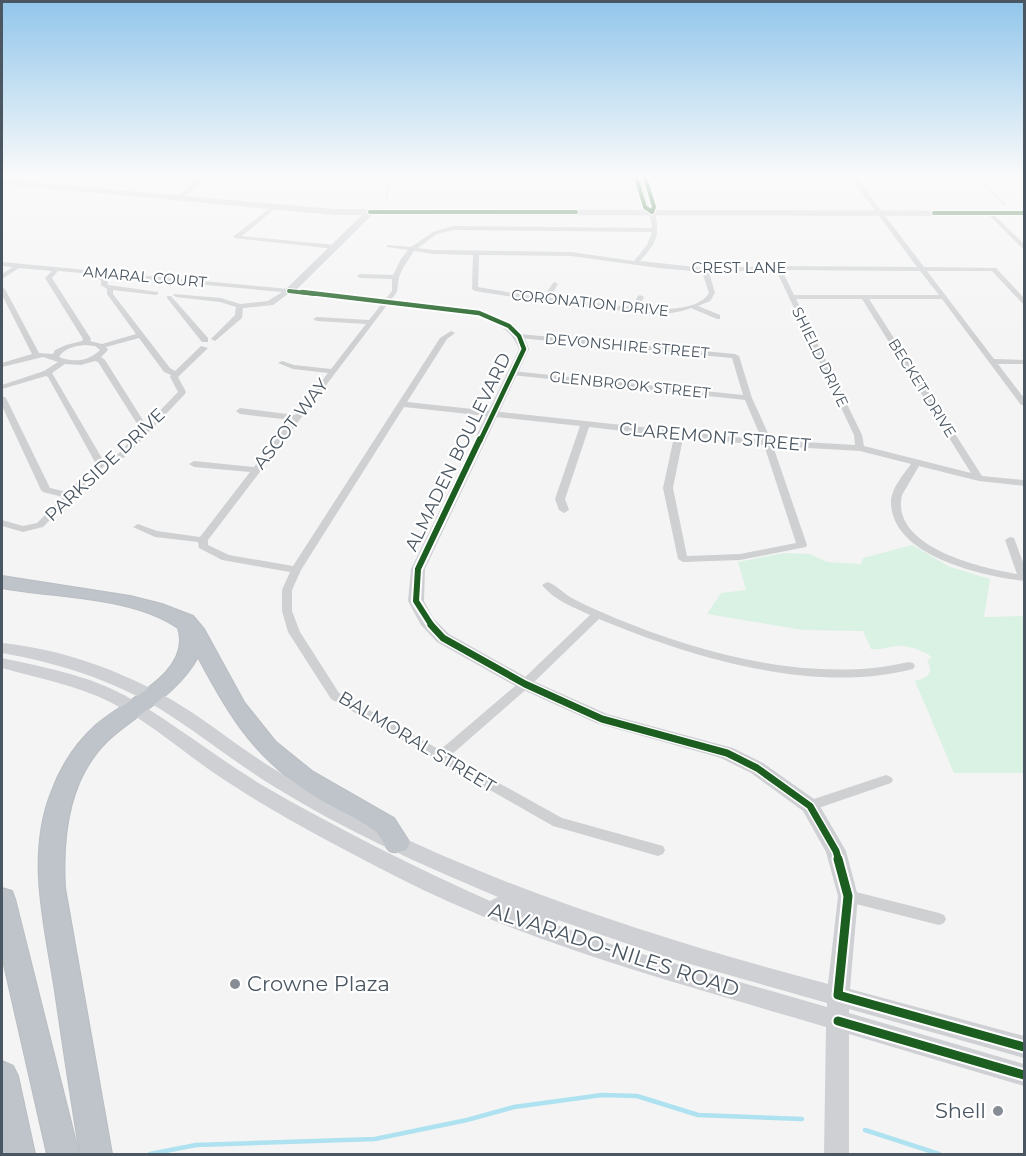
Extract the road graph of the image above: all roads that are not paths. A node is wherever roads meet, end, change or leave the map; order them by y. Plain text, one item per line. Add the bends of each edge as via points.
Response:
1 (656, 230) edge
2 (244, 231) edge
3 (351, 231) edge
4 (438, 231) edge
5 (894, 231) edge
6 (1008, 231) edge
7 (389, 246) dead end
8 (335, 247) junction
9 (1024, 247) edge
10 (413, 250) junction
11 (476, 254) junction
12 (635, 263) junction
13 (2, 265) edge
14 (16, 268) junction
15 (778, 268) junction
16 (922, 268) junction
17 (705, 270) junction
18 (55, 272) junction
19 (360, 276) dead end
20 (2, 277) edge
21 (396, 277) junction
22 (555, 284) dead end
23 (110, 288) junction
24 (2, 289) edge
25 (289, 291) junction
26 (173, 296) junction
27 (640, 297) dead end
28 (791, 297) junction
29 (944, 297) junction
30 (866, 298) junction
31 (545, 300) junction
32 (387, 302) junction
33 (1024, 302) edge
34 (240, 306) junction
35 (694, 307) junction
36 (633, 310) junction
37 (717, 317) dead end
38 (317, 319) dead end
39 (371, 321) junction
40 (451, 333) dead end
41 (141, 335) junction
42 (519, 336) junction
43 (85, 343) junction
44 (204, 344) junction
45 (102, 346) junction
46 (37, 356) junction
47 (95, 358) junction
48 (59, 359) junction
49 (993, 361) junction
50 (1024, 362) edge
51 (282, 363) dead end
52 (2, 365) edge
53 (332, 371) junction
54 (47, 373) junction
55 (512, 373) junction
56 (176, 375) junction
57 (2, 387) edge
58 (2, 398) edge
59 (748, 398) junction
60 (1024, 403) edge
61 (403, 404) junction
62 (240, 411) dead end
63 (492, 414) junction
64 (296, 418) junction
65 (585, 425) junction
66 (145, 430) junction
67 (679, 435) junction
68 (768, 444) junction
69 (860, 448) junction
70 (101, 464) junction
71 (194, 464) dead end
72 (916, 464) junction
73 (255, 470) junction
74 (979, 478) junction
75 (1024, 483) edge
76 (70, 496) junction
77 (564, 510) dead end
78 (2, 524) edge
79 (138, 527) dead end
80 (203, 540) junction
81 (1010, 540) dead end
82 (296, 570) junction
83 (1024, 578) edge
84 (2, 582) edge
85 (547, 585) dead end
86 (597, 614) junction
87 (186, 621) junction
88 (2, 648) edge
89 (2, 663) edge
90 (909, 666) dead end
91 (525, 684) junction
92 (143, 702) junction
93 (442, 756) junction
94 (886, 780) dead end
95 (810, 806) junction
96 (397, 843) junction
97 (658, 850) dead end
98 (848, 896) junction
99 (2, 899) edge
100 (491, 911) junction
101 (939, 919) dead end
102 (632, 937) junction
103 (838, 995) junction
104 (838, 1021) junction
105 (1024, 1047) edge
106 (1024, 1075) edge
107 (2, 1076) edge
108 (93, 1139) edge
109 (61, 1144) edge
110 (18, 1151) edge
111 (837, 1155) edge

1 - 12 street via 652,244
2 - 8 street via 236,237
3 - 8 main road
4 - 10 street, ASCOT WAY
5 - 16 street
6 - 9 street
7 - 10 street, CREST LANE
8 - 25 main road
10 - 11 street, CREST LANE
10 - 21 street, ASCOT WAY
11 - 12 street, CREST LANE via 571,254
11 - 31 street, CORONATION DRIVE via 474,289
12 - 17 street, CREST LANE
13 - 14 street
13 - 25 street, AMARAL COURT
14 - 18 street
14 - 20 street
15 - 16 street, CREST LANE
15 - 17 street, CREST LANE
15 - 28 street, SHIELD DRIVE
16 - 29 street
16 - 33 street, CREST LANE via 994,269
17 - 35 street, CORONATION DRIVE via 712,293 708,300
18 - 23 street via 103,278 104,285
18 - 43 street via 48,279 87,339
19 - 21 street
21 - 32 street, ASCOT WAY via 395,291
22 - 31 street
23 - 26 street
23 - 41 street via 110,294
24 - 46 street
25 - 32 main road, ALMADEN BOULEVARD
25 - 34 street via 270,303
26 - 34 street via 221,300
26 - 44 street
27 - 36 street
28 - 30 street
28 - 69 street, SHIELD DRIVE via 858,435
29 - 30 street
29 - 49 street
30 - 74 street, BECKET DRIVE
31 - 36 street, CORONATION DRIVE
32 - 39 street, ASCOT WAY
32 - 42 main road, ALMADEN BOULEVARD via 479,313 509,326
34 - 44 street via 239,316 215,339 215,344
35 - 36 street, CORONATION DRIVE via 668,312
35 - 37 street
38 - 39 street
39 - 53 street, ASCOT WAY
40 - 61 street, BALMORAL STREET
41 - 45 street
41 - 56 street via 167,370
42 - 55 main road, ALMADEN BOULEVARD via 524,349
42 - 59 street, DEVONSHIRE STREET via 735,356
43 - 45 street
43 - 48 street via 64,347 58,352
44 - 56 street
45 - 47 street via 104,350
46 - 48 street
46 - 52 street
47 - 48 street via 73,363
47 - 66 street via 101,360
48 - 54 street
49 - 50 street
49 - 60 street
51 - 53 street
53 - 64 street, ASCOT WAY
54 - 57 street
54 - 70 street
55 - 59 street, GLENBROOK STREET
55 - 63 main road, ALMADEN BOULEVARD
56 - 66 street, PARKSIDE DRIVE via 182,392
58 - 76 street via 46,490
59 - 68 street
61 - 63 street, CLAREMONT STREET
61 - 82 street, BALMORAL STREET
62 - 64 street
63 - 65 street, CLAREMONT STREET
63 - 91 main road, ALMADEN BOULEVARD via 418,569 416,601 443,638
64 - 73 street, ASCOT WAY
65 - 67 street, CLAREMONT STREET
65 - 77 street via 560,498
66 - 70 street, PARKSIDE DRIVE via 122,455
67 - 68 street, CLAREMONT STREET
67 - 68 street via 668,488 682,559 740,557 802,545
68 - 69 street, CLAREMONT STREET
69 - 72 street, CLAREMONT STREET
70 - 76 street, PARKSIDE DRIVE
71 - 73 street
72 - 74 street, CLAREMONT STREET
72 - 83 street via 896,499 902,524 915,539 945,558 981,571
73 - 80 street, ASCOT WAY
74 - 75 street, CLAREMONT STREET
76 - 78 street, PARKSIDE DRIVE via 32,529
79 - 80 street via 155,534
80 - 82 street via 203,546 226,558
81 - 83 street
82 - 93 street, BALMORAL STREET via 287,590 287,610 294,632 335,696
84 - 87 highway via 140,604
85 - 86 street via 558,596
86 - 90 street via 670,644 780,669 881,673
86 - 91 street
87 - 92 highway via 191,636 187,660 176,676
87 - 96 highway via 243,719 268,748 323,790 385,825
88 - 92 main road, ALVARADO-NILES ROAD via 42,655 108,675
89 - 92 main road, ALVARADO-NILES ROAD
91 - 93 street
91 - 95 main road, ALMADEN BOULEVARD via 602,719 727,753 757,768
92 - 96 main road, ALVARADO-NILES ROAD
92 - 100 main road, ALVARADO-NILES ROAD via 232,776 406,872
92 - 108 highway via 104,731 77,763 54,818 52,888
93 - 97 street, BALMORAL STREET via 558,822
94 - 95 street
95 - 98 main road, ALMADEN BOULEVARD via 836,851
96 - 102 main road, ALVARADO-NILES ROAD via 543,907
98 - 101 street
98 - 103 main road, ALMADEN BOULEVARD
99 - 109 highway
100 - 102 main road via 503,904 590,933 620,940
100 - 104 main road, ALVARADO-NILES ROAD via 625,958
102 - 103 main road, ALVARADO-NILES ROAD
103 - 104 main road, ALMADEN BOULEVARD
103 - 105 main road, ALVARADO-NILES ROAD
104 - 106 main road, ALVARADO-NILES ROAD
104 - 111 main road, ALMADEN BOULEVARD
107 - 110 highway

